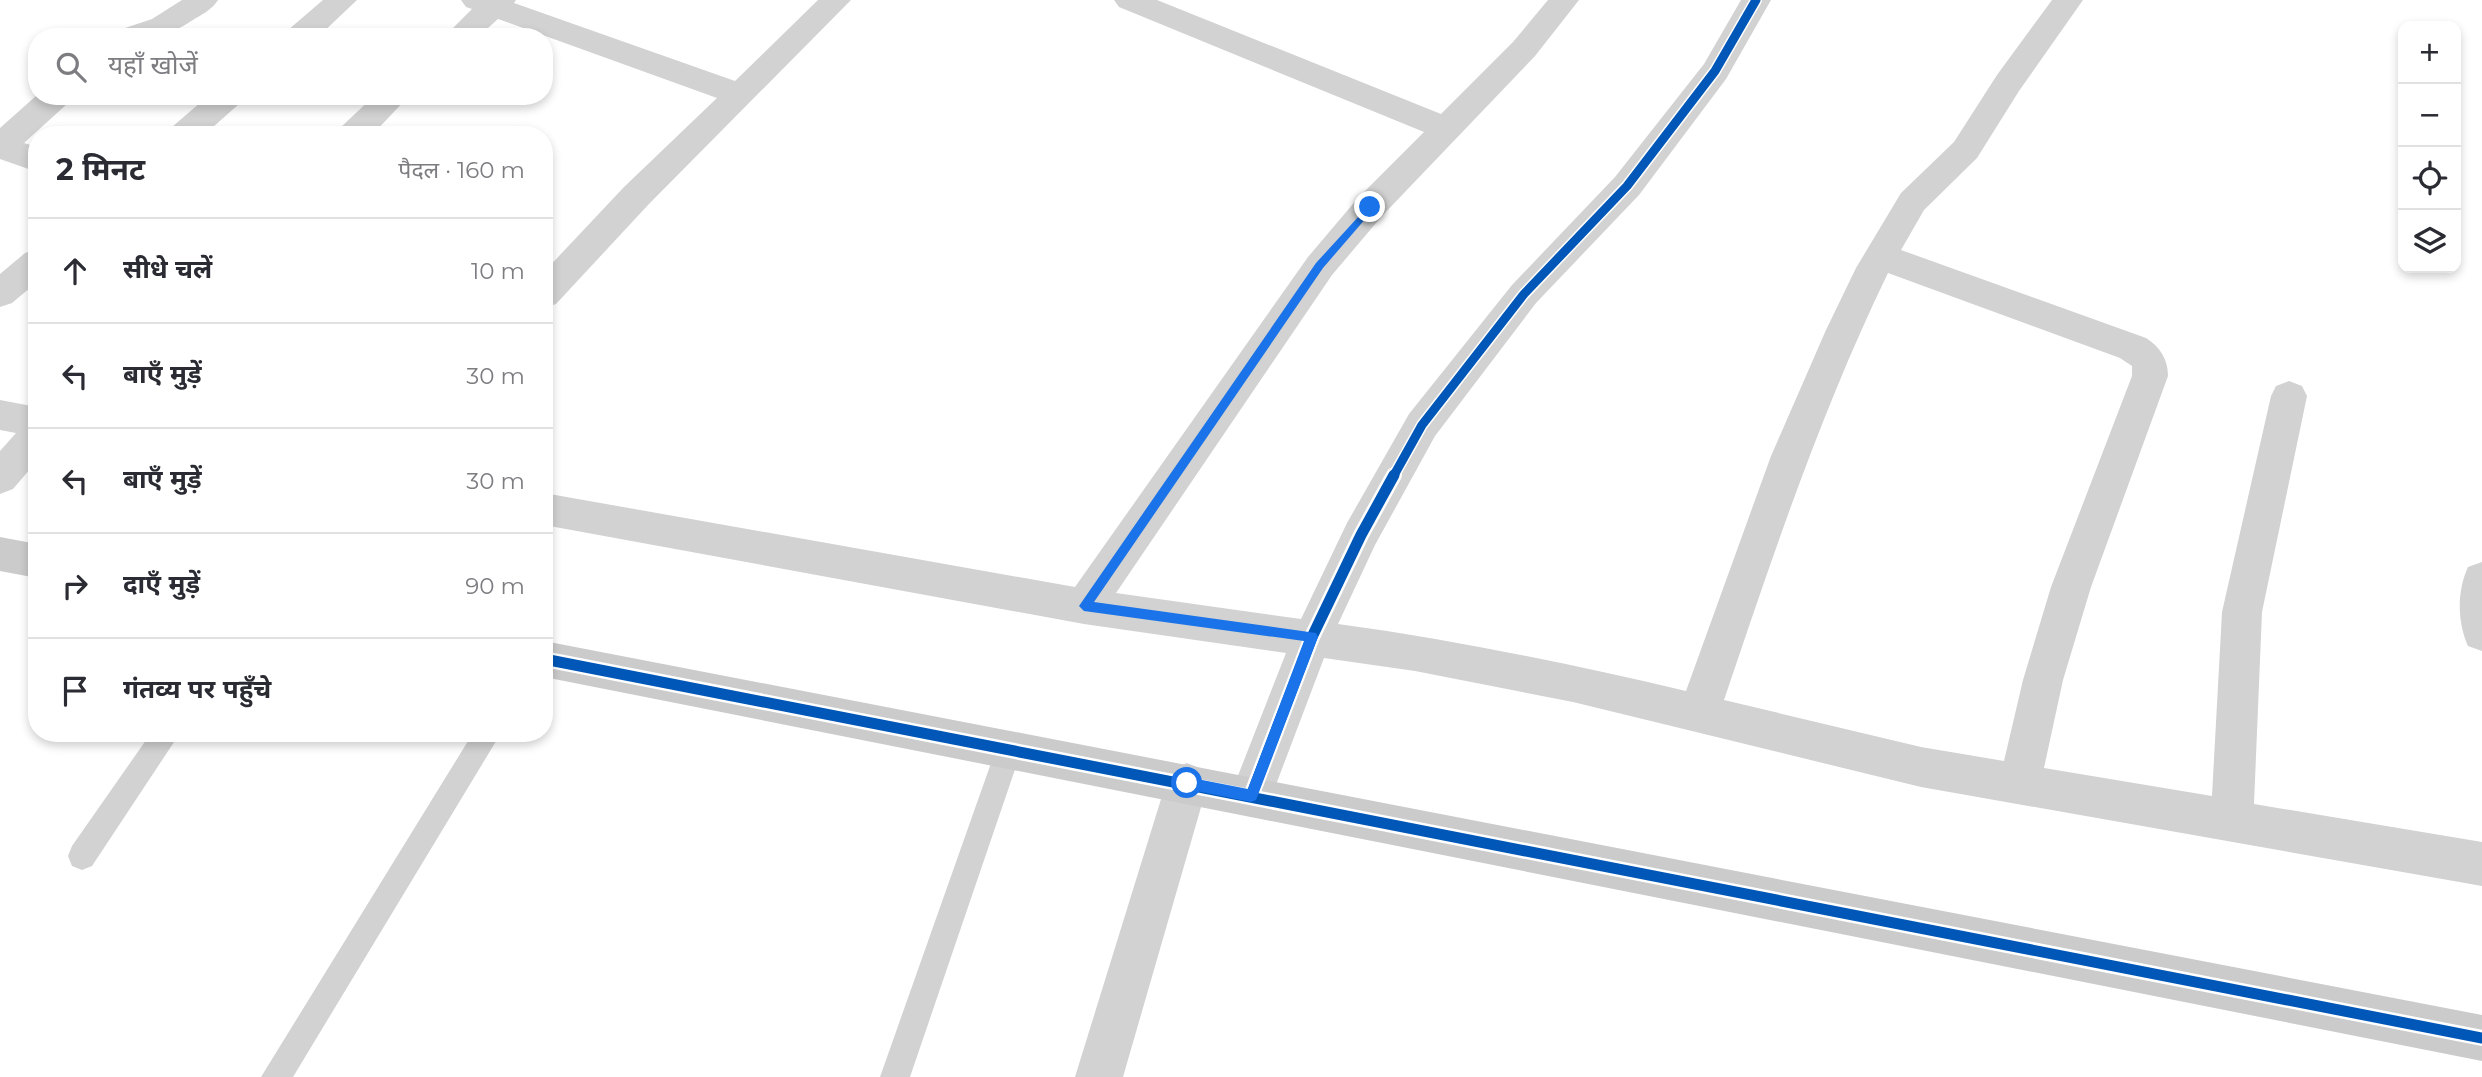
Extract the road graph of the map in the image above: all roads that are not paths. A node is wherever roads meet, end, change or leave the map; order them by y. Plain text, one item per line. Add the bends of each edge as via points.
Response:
1 (203, 0) edge
2 (342, 0) edge
3 (836, 0) edge
4 (1129, 0) edge
5 (1564, 0) edge
6 (1756, 0) edge
7 (2068, 0) edge
8 (490, 2) edge
9 (157, 28) edge
10 (309, 28) edge
11 (467, 28) edge
12 (740, 94) junction
13 (0, 105) edge
14 (46, 105) edge
15 (218, 105) edge
16 (384, 105) edge
17 (31, 118) junction
18 (193, 126) edge
19 (362, 126) edge
20 (1447, 129) junction
21 (0, 146) edge
22 (28, 157) edge
23 (1880, 256) junction
24 (28, 270) edge
25 (553, 285) edge
26 (0, 294) edge
27 (2289, 396) dead end
28 (0, 415) edge
29 (28, 432) edge
30 (28, 440) edge
31 (0, 478) edge
32 (553, 511) edge
33 (0, 554) edge
34 (28, 559) edge
35 (2482, 579) edge
36 (1084, 606) junction
37 (2482, 633) edge
38 (1312, 637) junction
39 (553, 661) edge
40 (1699, 715) junction
41 (161, 742) edge
42 (482, 742) edge
43 (1009, 749) junction
44 (1187, 783) junction
45 (2020, 783) junction
46 (1251, 796) junction
47 (2232, 819) junction
48 (82, 856) dead end
49 (2482, 864) edge
50 (2482, 1038) edge
51 (276, 1077) edge
52 (895, 1077) edge
53 (1099, 1077) edge

1 - 9 street
2 - 10 street
3 - 12 street
4 - 20 street
5 - 20 street
6 - 38 street via 1714,71 1627,186 1524,294 1422,425
7 - 23 street via 1961,156 1908,206
8 - 11 street
8 - 12 street
12 - 25 street
13 - 17 street
14 - 17 street
15 - 18 street
16 - 19 street
17 - 21 street
20 - 36 street via 1320,266
21 - 22 street
23 - 40 street via 1799,434
23 - 45 street via 2133,348 2143,353 2151,366 2071,587 2043,680
24 - 26 street
27 - 47 street via 2242,612
28 - 29 street
30 - 31 street
32 - 36 street
33 - 34 street
35 - 37 street
36 - 38 street
38 - 40 street via 1573,684
38 - 46 street
39 - 43 street
40 - 45 street via 1921,767
41 - 48 lane
42 - 51 lane
43 - 44 street
43 - 52 lane
44 - 46 street
44 - 53 street
45 - 47 street
46 - 50 street
47 - 49 street

